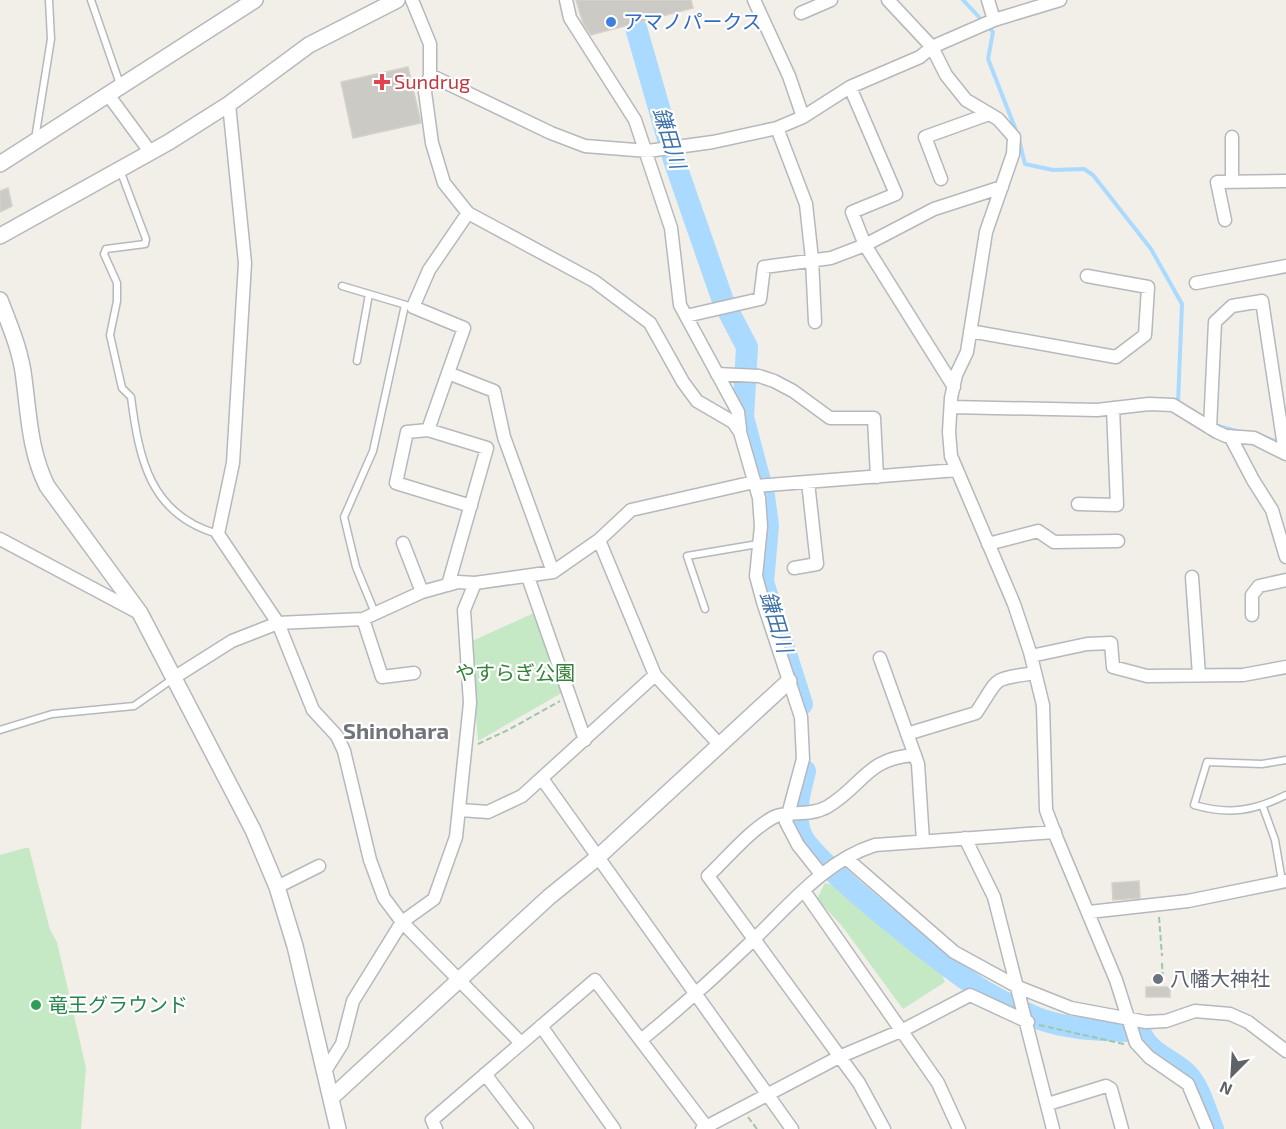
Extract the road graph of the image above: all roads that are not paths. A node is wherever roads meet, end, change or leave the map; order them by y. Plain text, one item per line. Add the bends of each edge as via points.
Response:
1 (49, 0) edge
2 (91, 0) edge
3 (255, 0) edge
4 (397, 0) edge
5 (412, 0) edge
6 (566, 0) edge
7 (754, 0) edge
8 (831, 0) edge
9 (888, 0) edge
10 (988, 0) edge
11 (1060, 0) edge
12 (801, 13) dead end
13 (994, 20) junction
14 (932, 47) junction
15 (430, 75) junction
16 (850, 87) junction
17 (115, 91) junction
18 (229, 104) junction
19 (989, 114) junction
20 (803, 117) junction
21 (777, 128) junction
22 (1232, 137) dead end
23 (34, 144) junction
24 (648, 152) junction
25 (151, 153) junction
26 (0, 164) edge
27 (120, 170) junction
28 (941, 179) dead end
29 (1232, 182) junction
30 (1285, 185) edge
31 (1002, 187) junction
32 (468, 213) junction
33 (1225, 220) dead end
34 (0, 236) edge
35 (865, 245) junction
36 (812, 259) junction
37 (1286, 266) edge
38 (1087, 276) dead end
39 (1196, 283) dead end
40 (342, 286) dead end
41 (369, 294) junction
42 (0, 300) edge
43 (409, 306) junction
44 (686, 316) junction
45 (815, 322) dead end
46 (970, 331) junction
47 (357, 361) dead end
48 (448, 373) junction
49 (717, 374) junction
50 (954, 387) junction
51 (951, 407) junction
52 (1113, 408) junction
53 (1210, 428) junction
54 (428, 430) junction
55 (740, 432) junction
56 (1230, 436) junction
57 (1286, 453) edge
58 (957, 470) junction
59 (877, 477) junction
60 (808, 482) junction
61 (755, 484) junction
62 (1078, 504) dead end
63 (471, 506) junction
64 (218, 534) junction
65 (0, 539) edge
66 (599, 540) junction
67 (1118, 541) dead end
68 (403, 543) dead end
69 (759, 544) junction
70 (988, 544) junction
71 (1286, 557) edge
72 (794, 568) dead end
73 (553, 572) junction
74 (528, 577) junction
75 (1192, 577) dead end
76 (1286, 580) edge
77 (475, 583) junction
78 (448, 585) junction
79 (422, 592) junction
80 (705, 609) dead end
81 (140, 613) junction
82 (375, 613) junction
83 (1252, 615) dead end
84 (363, 619) junction
85 (278, 623) junction
86 (1032, 656) junction
87 (880, 658) dead end
88 (1286, 667) edge
89 (414, 673) dead end
90 (1035, 673) junction
91 (655, 675) junction
92 (1199, 675) junction
93 (175, 677) junction
94 (789, 681) junction
95 (0, 730) edge
96 (907, 734) junction
97 (585, 740) junction
98 (718, 743) junction
99 (915, 755) junction
100 (1286, 760) edge
101 (543, 780) junction
102 (1286, 795) edge
103 (1263, 807) junction
104 (460, 810) junction
105 (788, 815) junction
106 (1055, 832) junction
107 (965, 838) junction
108 (923, 841) junction
109 (597, 858) junction
110 (846, 858) junction
111 (320, 866) dead end
112 (821, 874) junction
113 (1284, 881) edge
114 (277, 887) junction
115 (804, 891) junction
116 (1089, 912) junction
117 (402, 922) junction
118 (753, 940) junction
119 (458, 981) junction
120 (1018, 987) junction
121 (696, 995) junction
122 (1130, 1019) junction
123 (1028, 1022) junction
124 (541, 1026) junction
125 (903, 1030) junction
126 (641, 1040) junction
127 (521, 1043) junction
128 (1286, 1052) edge
129 (839, 1057) junction
130 (325, 1071) junction
131 (485, 1074) junction
132 (767, 1094) junction
133 (331, 1098) junction
134 (1048, 1104) junction
135 (706, 1128) edge
136 (338, 1129) edge
137 (436, 1129) edge
138 (527, 1129) edge
139 (614, 1129) edge
140 (792, 1129) edge
141 (884, 1129) edge
142 (958, 1129) edge
143 (1053, 1129) edge
144 (1122, 1129) edge
145 (1207, 1129) edge

1 - 23 lane via 48,68
2 - 17 lane
3 - 17 street
4 - 18 street via 309,45
5 - 15 street via 430,44
6 - 24 street via 570,18 635,120
7 - 20 street
8 - 12 street
9 - 14 street
10 - 13 street
11 - 13 street
13 - 14 street
14 - 16 street via 920,57
14 - 19 street via 946,75 966,100
15 - 24 street via 585,146
15 - 32 street via 424,92 432,143 444,183
16 - 20 street
16 - 35 street via 896,194 852,212
17 - 23 street
17 - 25 street
18 - 25 street
18 - 64 street via 244,263 233,463
19 - 28 street via 925,137
19 - 31 street via 1014,137
20 - 21 street
21 - 24 street
21 - 36 street via 806,204
22 - 29 street
23 - 26 street
24 - 44 street via 671,228 680,305
25 - 27 street
27 - 34 street
27 - 64 lane via 146,239 145,244 106,249 104,254 117,283 110,335 122,388 131,397 136,437 152,483 164,501 189,524
29 - 30 street
29 - 33 street via 1217,182
31 - 35 street via 934,209
31 - 46 street via 986,232
32 - 43 street
32 - 55 street via 594,281 650,323 697,401 734,422
35 - 36 street via 831,258
35 - 50 street
36 - 44 street via 764,267 760,299
36 - 45 street
37 - 39 street
38 - 46 street via 1148,287 1145,335 1116,357
40 - 41 lane
41 - 43 lane
41 - 47 lane
42 - 81 street via 17,343 38,468 53,495
43 - 48 street via 464,328
43 - 82 lane via 373,451 344,517 356,567
44 - 49 street
46 - 50 street
48 - 54 street
48 - 73 street via 494,391 504,437
49 - 55 street via 738,412
49 - 59 street via 759,376 774,381 830,418 874,418
50 - 51 street
51 - 52 street via 1048,411
51 - 58 street via 951,456
52 - 53 street via 1173,405
52 - 62 street via 1117,505
53 - 56 street
53 - 57 street via 1215,322 1232,306 1262,301
54 - 63 street via 487,448
54 - 63 street via 407,432 396,483
55 - 61 street
56 - 57 street via 1254,438
56 - 71 street via 1272,510
58 - 59 street
58 - 70 street
59 - 60 street
60 - 61 street
60 - 72 street via 817,564
61 - 66 street via 631,510
61 - 69 street
63 - 78 street
64 - 85 street
65 - 81 street
66 - 73 street
66 - 91 street
67 - 70 street via 1054,542 1038,531
68 - 79 street
69 - 80 lane via 687,556
69 - 94 street via 756,576
70 - 86 street
73 - 74 street
74 - 77 street
74 - 97 street
75 - 92 street
76 - 83 street via 1258,586 1252,595
77 - 78 street
77 - 104 street via 464,610 470,703
78 - 79 street
79 - 82 street
81 - 93 street
82 - 84 street
84 - 85 street
84 - 89 street via 382,677
85 - 93 street via 232,641
85 - 117 street via 313,710 337,736 344,751 370,860 384,898
86 - 90 street
86 - 92 street via 1087,644 1111,644 1113,667 1147,676
87 - 96 street
88 - 92 street via 1244,675
90 - 96 street via 999,679 976,713
90 - 106 street via 1043,705 1046,810
91 - 97 street
91 - 98 street
93 - 95 lane via 134,706 52,714
93 - 114 street via 253,830
94 - 98 street
94 - 105 street via 801,717 803,759
96 - 99 street
97 - 101 street
98 - 109 street
99 - 105 street via 897,756 875,765 825,808
99 - 108 street via 922,797
100 - 103 lane via 1262,764 1207,762 1194,805 1219,812
101 - 104 street via 488,812
101 - 109 street
102 - 103 lane
103 - 113 lane
104 - 117 street via 456,837 434,899
105 - 112 street via 786,822 798,845
105 - 118 street via 775,816 708,876
106 - 107 street
106 - 116 street
107 - 108 street
107 - 120 street via 994,897
108 - 110 street via 875,845
109 - 119 street
109 - 121 street
110 - 112 street
110 - 120 street via 954,952
111 - 114 street
112 - 115 street
113 - 116 street via 1188,901
114 - 130 street
115 - 118 street
115 - 125 street
116 - 122 street
117 - 119 street
117 - 130 street via 353,1001 342,1044
118 - 121 street
118 - 129 street
119 - 127 street
119 - 133 street
120 - 122 street via 1071,1008
120 - 123 street
121 - 126 street
121 - 132 street
122 - 128 street via 1156,1022 1195,1011 1230,1014 1248,1022
122 - 145 street via 1136,1043 1188,1084
123 - 125 street via 970,995
123 - 134 street
124 - 126 street via 595,980
124 - 127 street
124 - 139 street
125 - 129 street
125 - 142 street via 938,1083
126 - 135 street
127 - 131 street
129 - 132 street
129 - 141 street via 859,1083
130 - 133 street
131 - 137 street via 432,1120
131 - 138 street
132 - 135 street
132 - 140 street
133 - 136 street
134 - 143 street
134 - 144 street via 1106,1086

